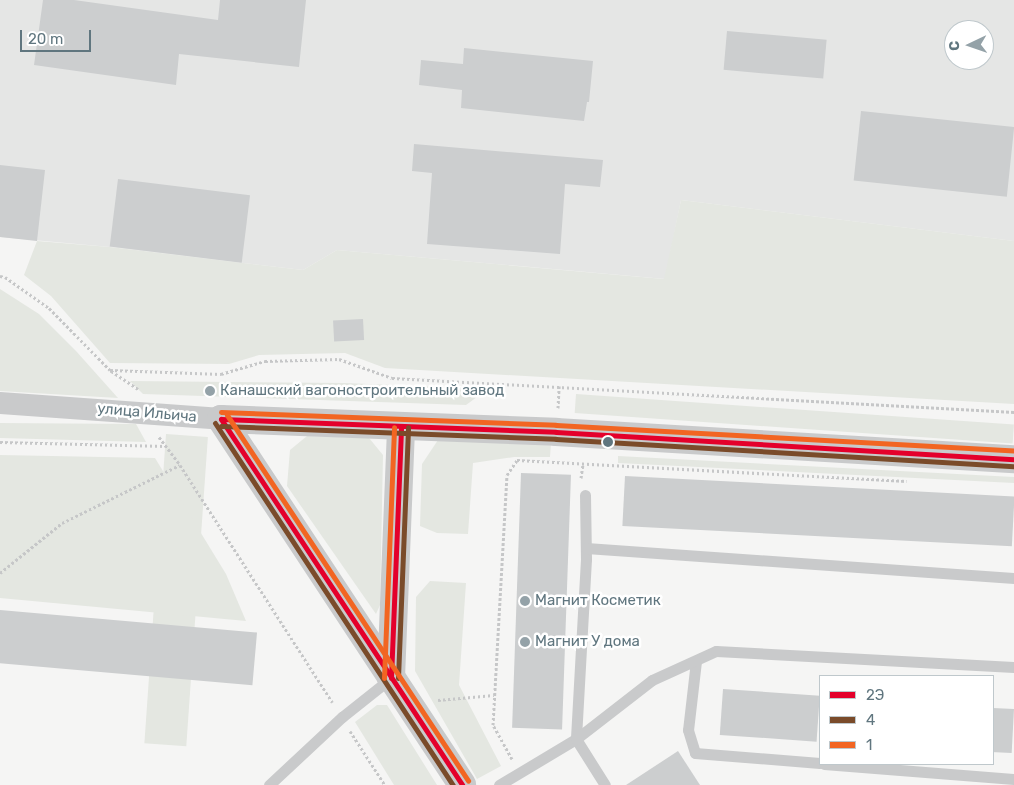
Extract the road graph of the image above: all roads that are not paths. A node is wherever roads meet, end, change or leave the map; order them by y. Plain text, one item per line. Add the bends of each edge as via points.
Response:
1 (0, 403) edge
2 (221, 419) junction
3 (401, 427) junction
4 (1014, 459) edge
5 (585, 495) dead end
6 (586, 548) junction
7 (1014, 578) edge
8 (696, 661) junction
9 (1014, 667) edge
10 (391, 678) junction
11 (576, 739) junction
12 (819, 764) edge
13 (835, 765) edge
14 (1014, 779) edge
15 (269, 785) edge
16 (462, 785) edge
17 (499, 785) edge
18 (605, 785) edge

1 - 2 street, улица Ильича
2 - 3 street, улица Ильича
2 - 10 street
3 - 4 street, улица Ильича via 556,432
3 - 10 street
5 - 6 lane
6 - 7 lane
6 - 11 lane
8 - 9 lane via 716,651
8 - 11 lane via 652,680
8 - 12 lane via 688,730 695,754
10 - 15 lane via 342,717
10 - 16 street
11 - 17 lane
11 - 18 lane
13 - 14 lane

